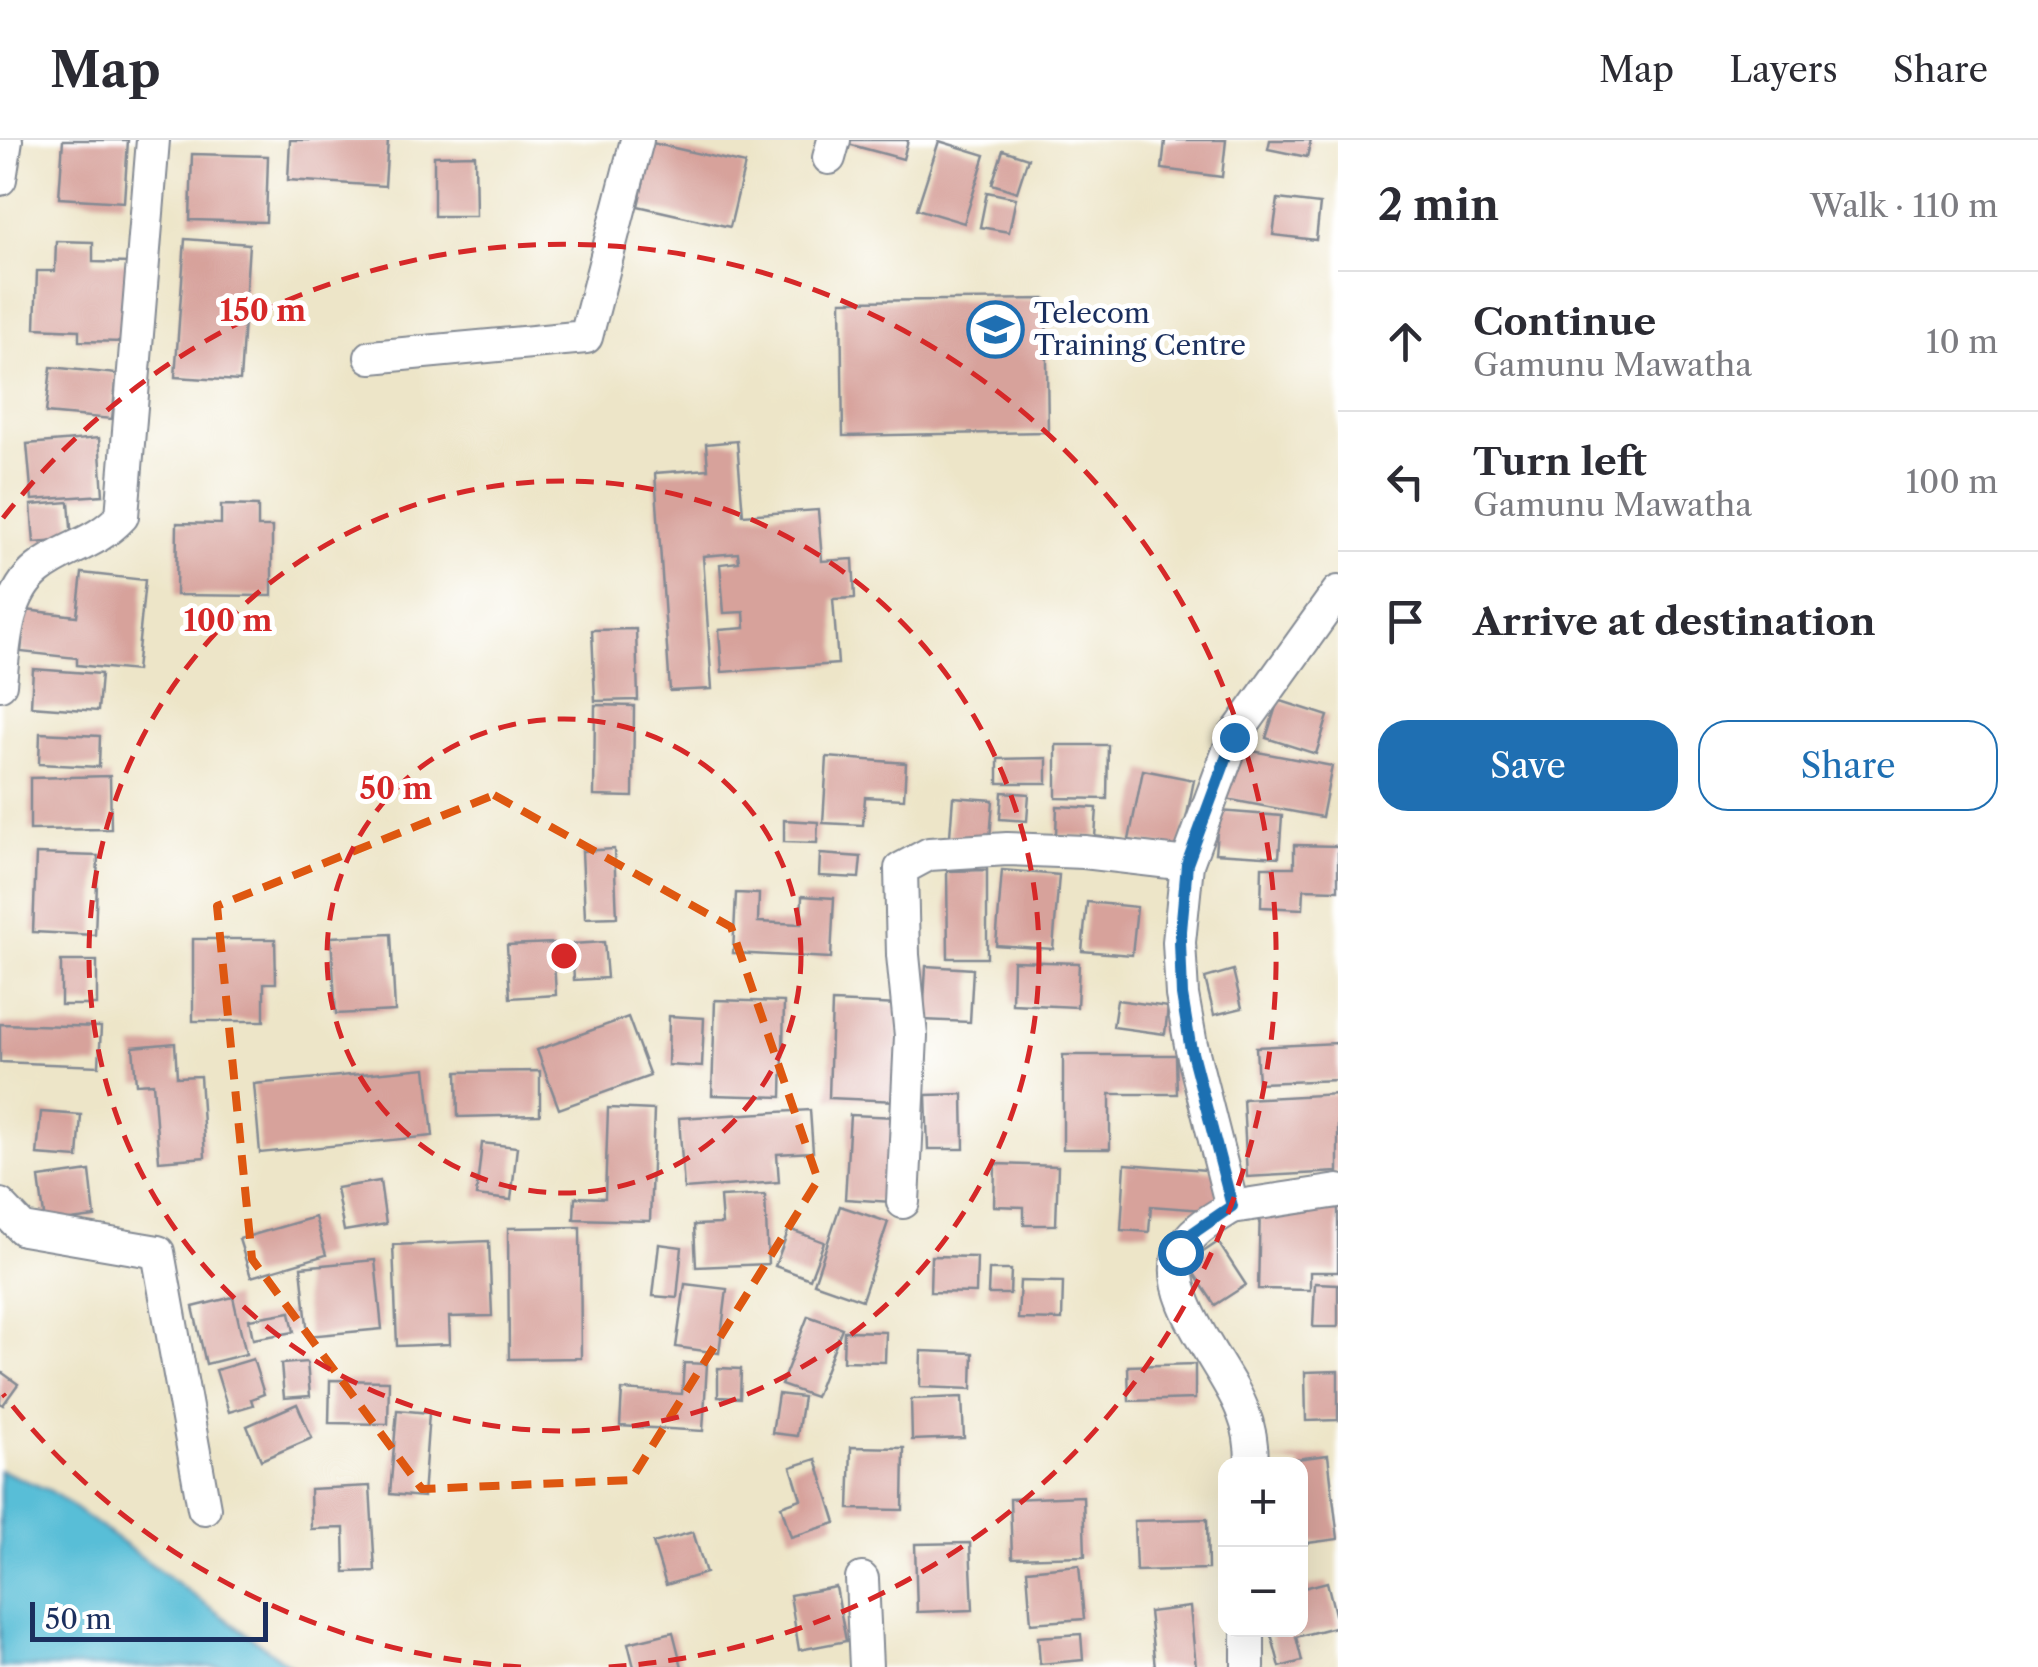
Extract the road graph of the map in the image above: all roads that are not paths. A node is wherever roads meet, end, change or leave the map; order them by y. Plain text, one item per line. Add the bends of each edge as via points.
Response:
1 (6, 140) edge
2 (153, 140) edge
3 (637, 140) edge
4 (0, 179) edge
5 (371, 357) dead end
6 (1338, 592) edge
7 (0, 684) edge
8 (1187, 864) junction
9 (1338, 1191) edge
10 (903, 1202) dead end
11 (0, 1204) edge
12 (1232, 1206) junction
13 (1252, 1457) edge
14 (204, 1508) dead end
15 (862, 1579) dead end
16 (1248, 1637) edge
17 (866, 1667) edge
18 (1248, 1667) edge

1 - 4 street
2 - 7 street via 122,516 105,534 38,569 14,598
3 - 5 street via 586,336
6 - 8 street via 1234,737
8 - 10 street via 1007,849 929,854 901,869 911,1036
8 - 12 street via 1182,995
9 - 12 street
11 - 14 street via 23,1230 158,1252
12 - 13 street via 1193,1233 1175,1270 1182,1299 1243,1410
15 - 17 street
16 - 18 street

